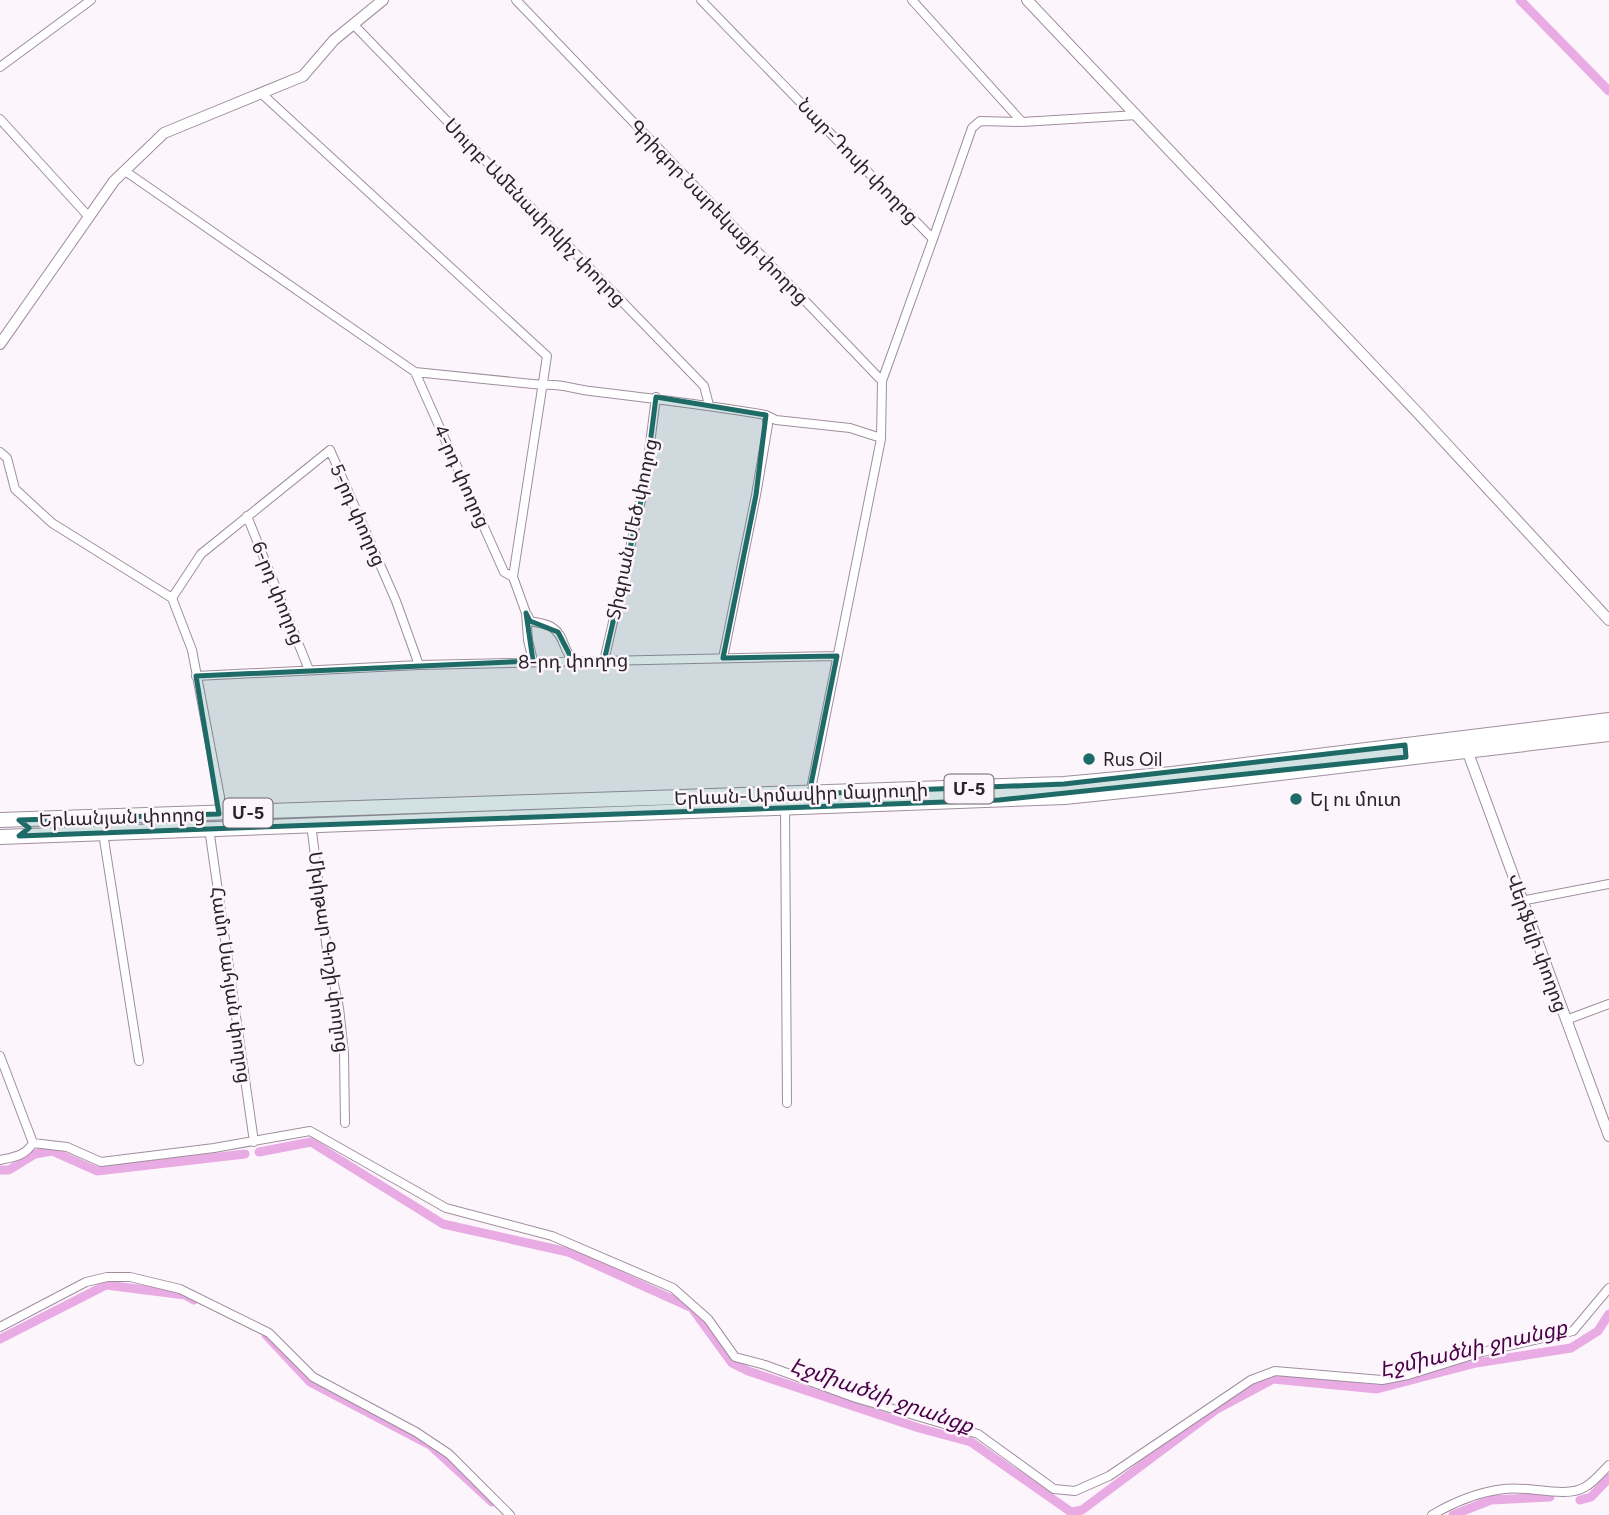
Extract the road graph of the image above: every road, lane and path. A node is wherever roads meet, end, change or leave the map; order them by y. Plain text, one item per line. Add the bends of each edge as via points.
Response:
1 (91, 0) edge
2 (383, 0) edge
3 (516, 0) edge
4 (701, 0) edge
5 (912, 0) edge
6 (1027, 0) edge
7 (78, 4) edge
8 (354, 24) junction
9 (0, 67) edge
10 (262, 94) junction
11 (1136, 115) junction
12 (0, 119) edge
13 (1022, 122) junction
14 (125, 171) junction
15 (89, 217) junction
16 (933, 239) junction
17 (0, 344) edge
18 (415, 372) junction
19 (882, 381) junction
20 (543, 384) junction
21 (656, 397) junction
22 (709, 405) junction
23 (766, 415) junction
24 (881, 439) junction
25 (0, 452) edge
26 (247, 516) junction
27 (513, 577) junction
28 (172, 598) junction
29 (526, 613) junction
30 (1609, 620) edge
31 (837, 656) junction
32 (723, 658) junction
33 (576, 661) junction
34 (604, 661) junction
35 (533, 662) junction
36 (419, 665) junction
37 (309, 670) junction
38 (197, 677) junction
39 (1609, 720) edge
40 (1609, 734) edge
41 (1438, 747) junction
42 (1467, 750) junction
43 (1406, 751) junction
44 (810, 794) junction
45 (785, 807) junction
46 (495, 811) junction
47 (219, 814) junction
48 (0, 820) edge
49 (19, 820) junction
50 (312, 824) junction
51 (209, 828) junction
52 (103, 833) junction
53 (19, 836) junction
54 (0, 837) edge
55 (1609, 884) edge
56 (1521, 901) junction
57 (1609, 1004) edge
58 (1566, 1020) junction
59 (0, 1056) edge
60 (139, 1062) dead end
61 (788, 1103) dead end
62 (345, 1123) dead end
63 (1609, 1136) edge
64 (254, 1142) junction
65 (33, 1143) junction
66 (0, 1160) edge
67 (1609, 1288) edge
68 (0, 1327) edge
69 (1609, 1465) edge
70 (510, 1515) edge
71 (1432, 1515) edge

1 - 7 street
2 - 8 main road
3 - 19 street, Գրիգոր Նարեկացի փողոց
4 - 16 street, Նար-Դոսի փողոց
5 - 13 street
6 - 11 main road
7 - 9 street
8 - 10 main road via 303,76
8 - 22 street, Սուրբ Ամենափրկիչ փողոց via 704,386
10 - 14 main road via 164,134
10 - 20 street via 547,356
11 - 13 street, Նար-Դոսի փողոց
11 - 30 main road
12 - 15 street
13 - 16 street, Նար-Դոսի փողոց via 980,121 972,128
14 - 15 main road
14 - 18 street
15 - 17 main road
16 - 19 street
18 - 20 street
18 - 27 street, 4-րդ փողոց via 505,572
19 - 24 street
20 - 21 street
20 - 27 street
21 - 22 street
21 - 34 street, Տիգրան Մեծ փողոց via 645,483
22 - 23 street
23 - 24 street via 850,428
23 - 32 street via 756,495
24 - 31 street
25 - 28 street via 7,458 15,489 52,523
26 - 28 street, 5-րդ փողոց via 201,554
26 - 36 street, 5-րդ փողոց via 330,450
26 - 37 street, 6-րդ փողոց
27 - 29 street, 4-րդ փողոց
28 - 38 street
29 - 33 street via 530,621 558,632 566,652
29 - 35 street, 4-րդ փողոց
31 - 32 street, 8-րդ փողոց
31 - 44 street
32 - 34 street, 8-րդ փողոց
33 - 34 street, 8-րդ փողոց
33 - 35 street, 8-րդ փողոց
35 - 36 street, 8-րդ փողոց
36 - 37 street, 8-րդ փողոց
37 - 38 street, 8-րդ փողոց
38 - 47 street via 220,797
39 - 41 highway, Մ-5
40 - 42 highway, Մ-5
41 - 42 highway, Մ-5
41 - 43 highway, Երևան-Արմավիր մայրուղի / Մ-5
42 - 56 main road, Վերֆելի փողոց
43 - 44 highway, Երևան-Արմավիր մայրուղի / Մ-5 via 1065,784
43 - 45 highway, Երևան-Արմավիր մայրուղի / Մ-5 via 1065,797
44 - 46 highway, Երևան-Արմավիր մայրուղի / Մ-5
45 - 46 highway, Երևան-Արմավիր մայրուղի / Մ-5
45 - 61 street
46 - 47 highway, Երևանյան փողոց / Մ-5
46 - 50 highway, Երևանյան փողոց / Մ-5
47 - 49 highway, Երևանյան փողոց / Մ-5
48 - 49 highway, Երևանյան փողոց / Մ-5
49 - 53 highway via 25,828
50 - 51 highway, Երևանյան փողոց / Մ-5
50 - 62 street, Մխիթար Գոշի փողոց via 344,1053
51 - 52 highway, Երևանյան փողոց / Մ-5
51 - 64 street, Համո Սահյան փողոց
52 - 53 highway, Երևանյան փողոց / Մ-5
52 - 60 street
53 - 54 highway, Երևանյան փողոց / Մ-5
55 - 56 street
56 - 58 main road, Վերֆելի փողոց
57 - 58 street
58 - 63 main road, Վերֆելի փողոց
59 - 65 street
64 - 65 street via 101,1162 67,1147
64 - 67 street via 310,1131 446,1208 552,1236 673,1288 708,1319 735,1357 978,1434 1055,1489 1075,1491 1109,1476 1251,1380 1275,1371 1382,1380 1408,1375 1573,1331
65 - 66 street via 27,1152
68 - 70 street via 86,1282 107,1277 130,1277 180,1289 269,1333 313,1377 449,1454
69 - 71 street via 1584,1489 1505,1488 1464,1499

